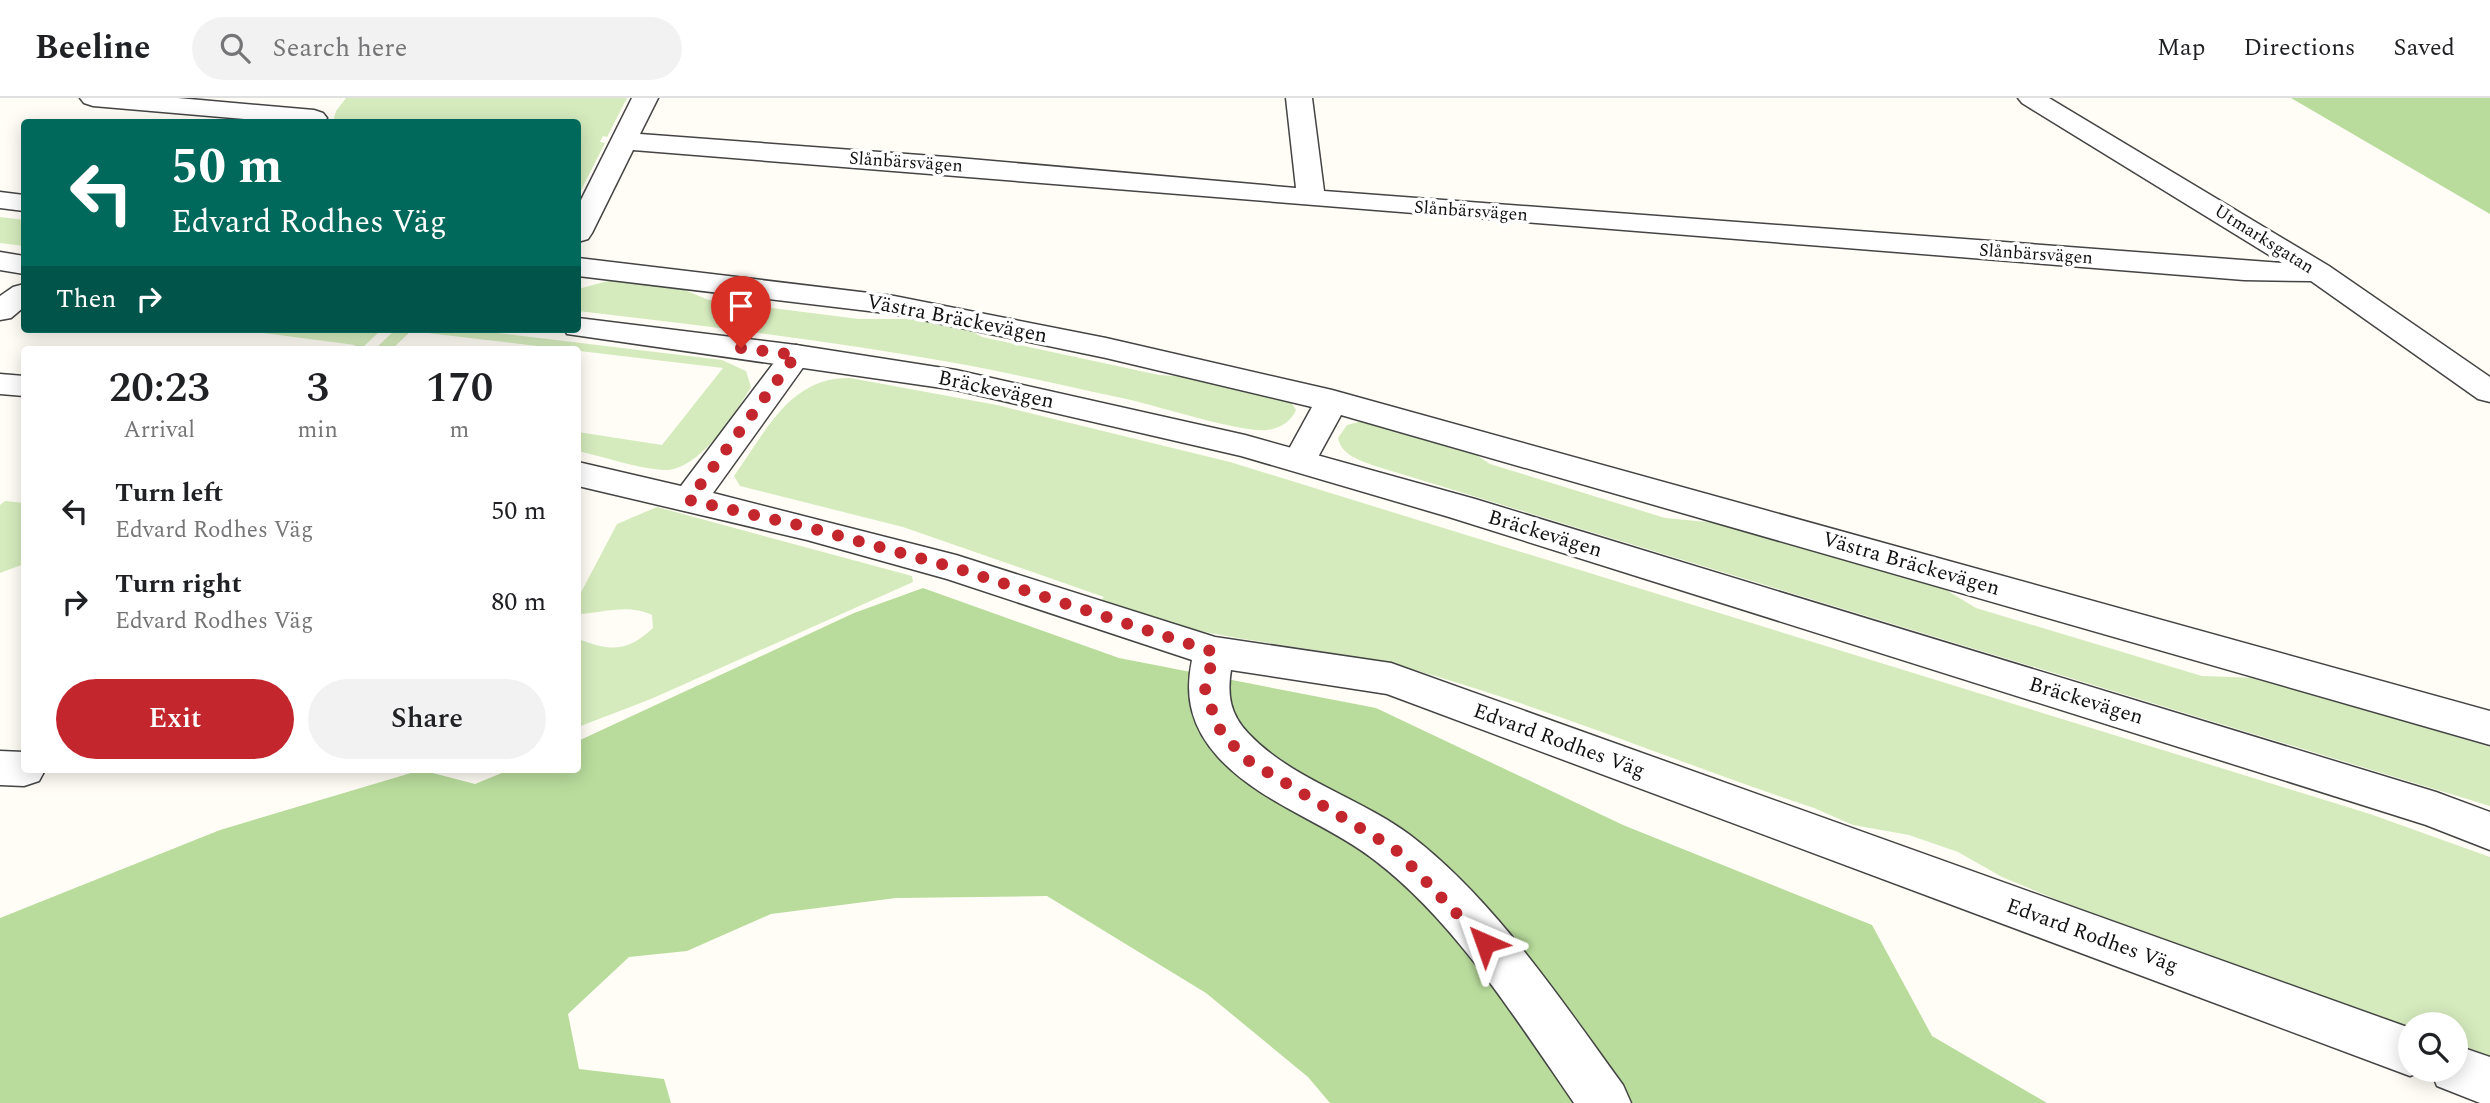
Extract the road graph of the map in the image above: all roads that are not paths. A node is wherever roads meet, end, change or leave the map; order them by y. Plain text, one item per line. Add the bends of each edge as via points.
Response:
1 (93, 98) edge
2 (645, 98) edge
3 (1299, 98) edge
4 (2031, 98) edge
5 (319, 113) edge
6 (625, 141) junction
7 (1311, 198) junction
8 (0, 200) edge
9 (21, 203) edge
10 (581, 227) edge
11 (0, 261) edge
12 (21, 264) edge
13 (581, 267) edge
14 (2318, 272) junction
15 (21, 295) edge
16 (0, 311) edge
17 (581, 327) edge
18 (796, 355) junction
19 (0, 384) edge
20 (21, 386) edge
21 (2490, 392) edge
22 (1332, 401) junction
23 (1300, 460) junction
24 (581, 475) edge
25 (689, 500) junction
26 (1214, 652) junction
27 (2490, 728) edge
28 (0, 768) edge
29 (21, 769) edge
30 (2490, 831) edge
31 (2398, 1048) edge
32 (2468, 1074) edge
33 (2490, 1082) edge
34 (1605, 1103) edge

1 - 5 street
2 - 6 street
3 - 7 street
4 - 14 street, Utmarksgatan
6 - 7 street, Slånbärsvägen
6 - 10 street
7 - 14 street, Slånbärsvägen via 2244,271
8 - 9 street
11 - 12 street
13 - 22 street, Västra Bräckevägen via 894,305
14 - 21 street, Utmarksgatan
15 - 16 street
17 - 18 street, Bräckevägen
18 - 23 street, Bräckevägen via 956,380
18 - 25 street
19 - 20 street
22 - 23 street
22 - 27 street, Västra Bräckevägen
23 - 30 street, Bräckevägen via 2436,810
24 - 25 street, Edvard Rodhes Väg
25 - 26 street, Edvard Rodhes Väg via 956,568
26 - 31 street, Edvard Rodhes Väg via 1391,679
26 - 34 street via 1205,690 1218,727 1244,758 1395,849 1505,964
28 - 29 street
32 - 33 street

